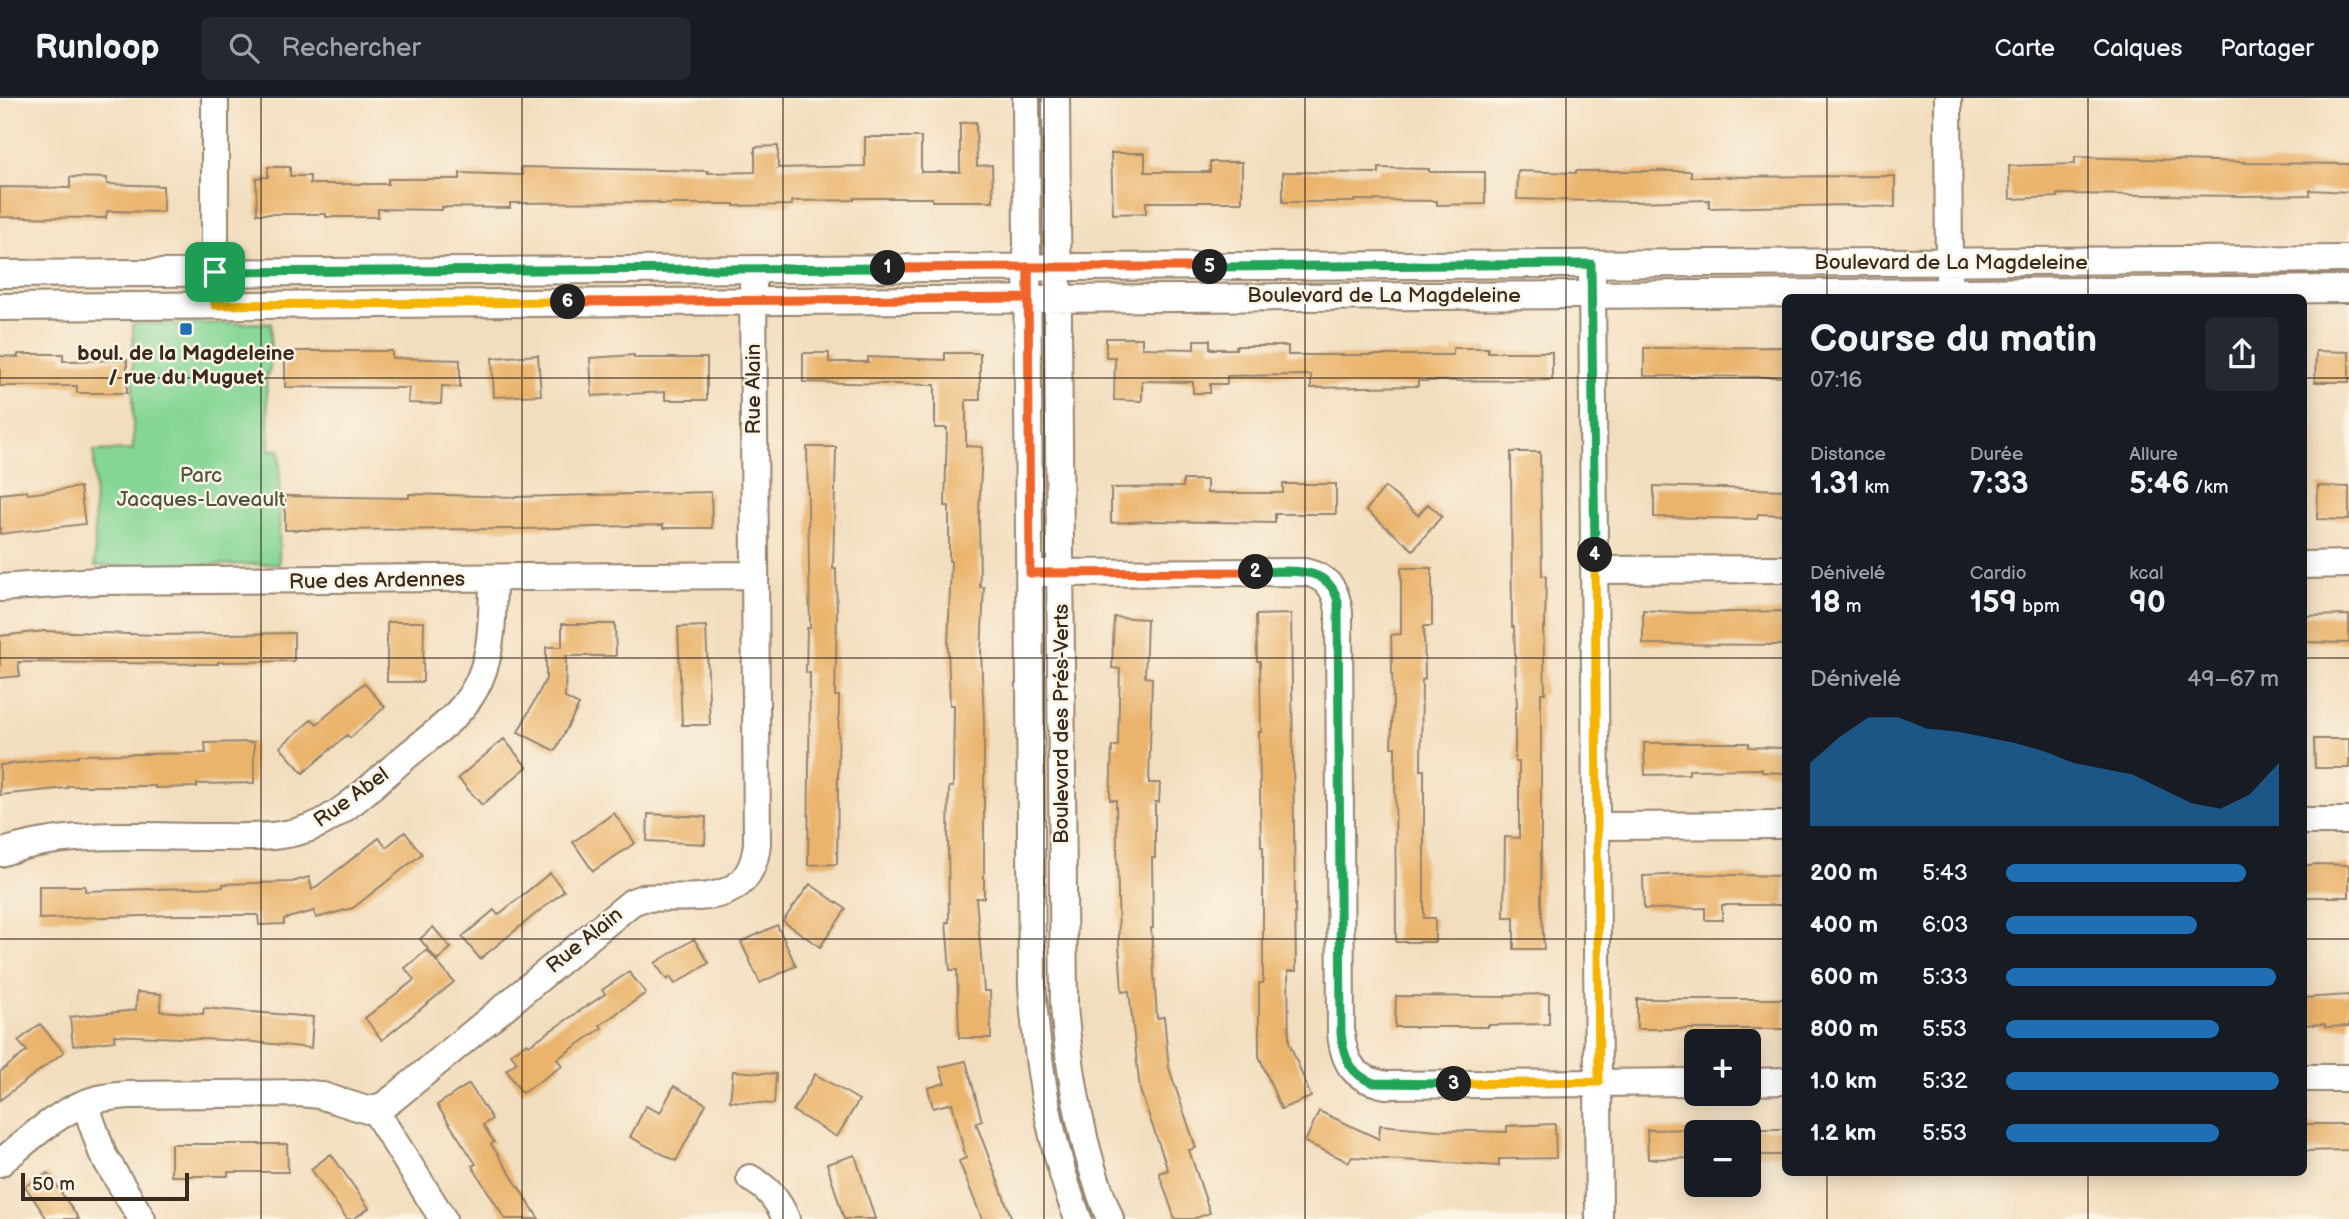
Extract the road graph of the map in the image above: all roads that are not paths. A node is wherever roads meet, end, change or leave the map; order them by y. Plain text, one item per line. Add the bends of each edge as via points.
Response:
1 (215, 98) edge
2 (1026, 98) edge
3 (1056, 98) edge
4 (1948, 98) edge
5 (2349, 259) edge
6 (2263, 260) junction
7 (1948, 262) junction
8 (1591, 264) junction
9 (1028, 267) junction
10 (1058, 267) junction
11 (753, 268) junction
12 (215, 272) junction
13 (0, 274) edge
14 (2349, 289) edge
15 (1950, 291) junction
16 (1592, 294) junction
17 (2264, 294) edge
18 (1028, 298) junction
19 (1058, 298) junction
20 (753, 300) junction
21 (215, 305) junction
22 (0, 307) edge
23 (2349, 564) edge
24 (2307, 565) edge
25 (1782, 569) edge
26 (1595, 570) junction
27 (1030, 573) junction
28 (1060, 573) junction
29 (753, 575) junction
30 (493, 578) junction
31 (0, 588) edge
32 (2307, 821) edge
33 (2349, 821) edge
34 (1782, 825) edge
35 (1597, 826) junction
36 (0, 853) edge
37 (2307, 1078) edge
38 (2349, 1078) edge
39 (1782, 1081) edge
40 (1599, 1082) junction
41 (1684, 1082) edge
42 (1761, 1082) edge
43 (85, 1103) junction
44 (374, 1109) junction
45 (0, 1163) edge
46 (750, 1178) dead end
47 (142, 1219) edge
48 (443, 1219) edge
49 (786, 1219) edge
50 (1078, 1219) edge
51 (1110, 1219) edge
52 (1599, 1219) edge

1 - 12 street
2 - 9 street, Boulevard des Prés-Verts
3 - 10 street, Boulevard des Prés-Verts
4 - 7 street
5 - 6 street, Boulevard de La Magdeleine
6 - 7 street, Boulevard de La Magdeleine
6 - 17 street
7 - 8 street, Boulevard de La Magdeleine
7 - 15 street
8 - 10 street, Boulevard de La Magdeleine
8 - 16 street
9 - 10 street, Boulevard de La Magdeleine
9 - 11 street, Boulevard de La Magdeleine
9 - 18 street, Boulevard des Prés-Verts
10 - 19 street, Boulevard des Prés-Verts
11 - 12 street, Boulevard de La Magdeleine
11 - 20 street, Rue Alain
12 - 13 street, Boulevard de La Magdeleine
12 - 21 street
14 - 17 street, Boulevard de La Magdeleine
15 - 16 street, Boulevard de La Magdeleine
15 - 17 street, Boulevard de La Magdeleine
16 - 19 street, Boulevard de La Magdeleine
16 - 26 street
18 - 19 street, Boulevard de La Magdeleine
18 - 20 street, Boulevard de La Magdeleine
18 - 27 street, Boulevard des Prés-Verts
19 - 28 street, Boulevard des Prés-Verts
20 - 21 street, Boulevard de La Magdeleine
20 - 29 street, Rue Alain
21 - 22 street, Boulevard de La Magdeleine
23 - 24 street
25 - 26 street
26 - 35 street
27 - 28 street
27 - 50 street, Boulevard des Prés-Verts via 1034,1015 1050,1125
28 - 40 street via 1305,572 1332,586 1339,612 1341,1033 1347,1062 1364,1079 1385,1085
28 - 51 street, Boulevard des Prés-Verts via 1063,1006 1077,1113
29 - 30 street, Rue des Ardennes
29 - 44 street, Rue Alain via 757,843 746,877 726,894 632,902 394,1098
30 - 31 street, Rue des Ardennes via 96,581
30 - 36 street, Rue Abel via 488,660 467,702 351,802 321,822 293,833 263,837 88,837
32 - 33 street
34 - 35 street
35 - 40 street
37 - 38 street
39 - 42 street
40 - 41 street
40 - 52 street
43 - 44 street via 129,1095 287,1092
43 - 45 street
43 - 47 street via 103,1155
44 - 48 street
46 - 49 street via 770,1192

